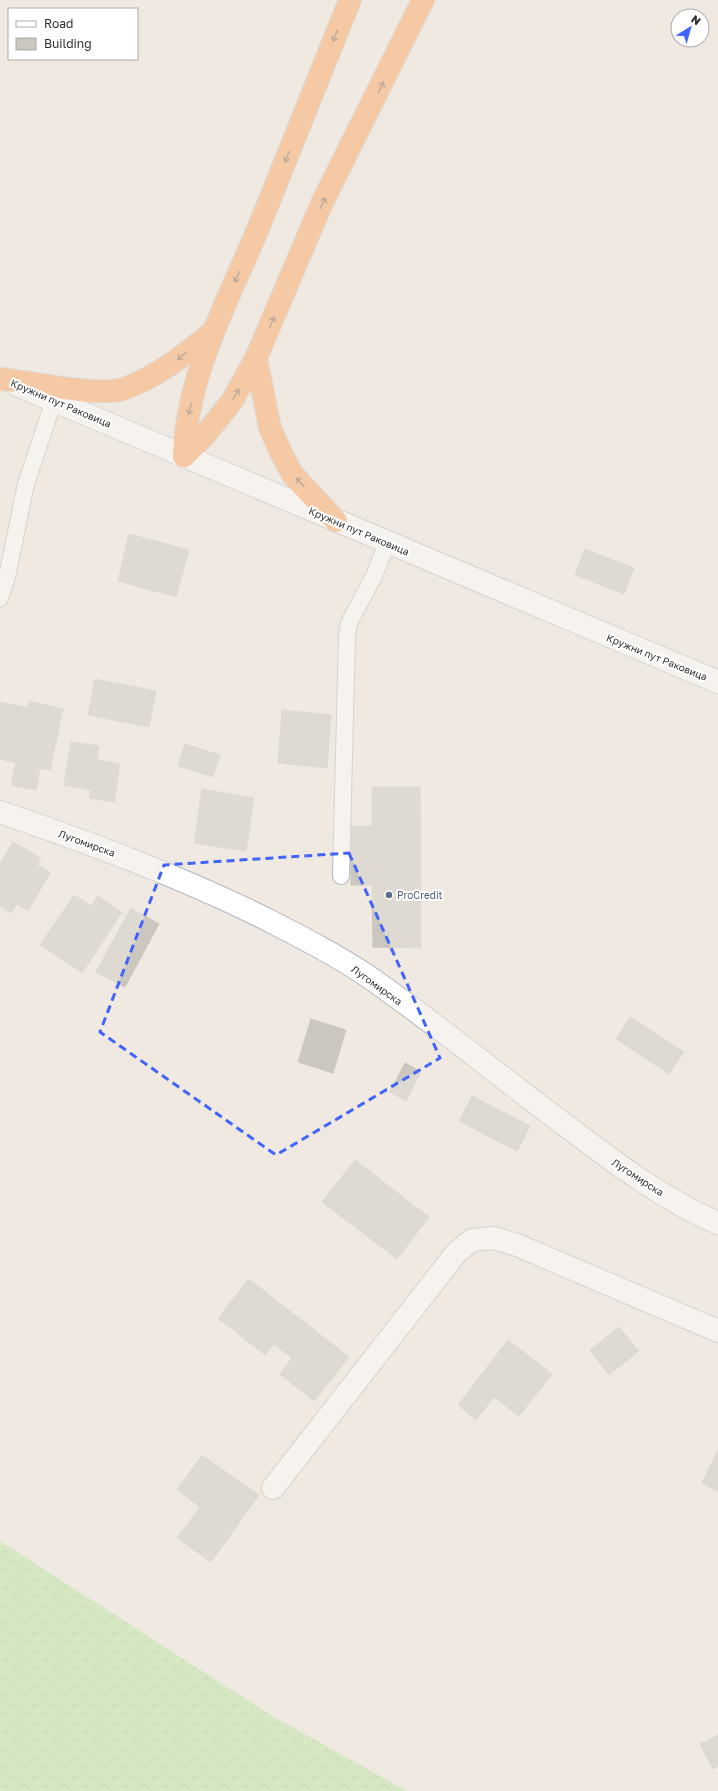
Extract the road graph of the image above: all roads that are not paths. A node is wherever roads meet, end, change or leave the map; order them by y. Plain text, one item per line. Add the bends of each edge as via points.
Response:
1 (350, 0) edge
2 (423, 0) edge
3 (432, 0) edge
4 (415, 20) junction
5 (213, 332) junction
6 (256, 358) junction
7 (1, 378) edge
8 (54, 400) junction
9 (184, 456) junction
10 (336, 521) junction
11 (387, 543) junction
12 (0, 598) edge
13 (718, 682) edge
14 (0, 812) edge
15 (341, 876) dead end
16 (718, 1223) edge
17 (718, 1331) edge
18 (273, 1488) dead end

1 -> 5 highway via 262,220
2 - 4 highway
3 - 4 highway
6 -> 4 highway via 322,203
5 -> 7 highway via 169,367 122,389 104,391
5 -> 9 highway via 185,427
9 -> 6 highway via 232,401
10 -> 6 highway via 293,476 281,453 270,428
7 - 8 street, Кружни пут Раковица
8 - 9 street, Кружни пут Раковица
8 - 12 lane via 26,484 7,577
9 - 10 street, Кружни пут Раковица
10 - 11 street, Кружни пут Раковица
11 - 13 street, Кружни пут Раковица
11 - 15 lane via 374,576 349,623 347,635
14 - 16 street, Лугомирска via 70,836 218,895 317,945 368,977 607,1156 669,1197
17 - 18 street via 517,1245 494,1238 472,1240 457,1252

